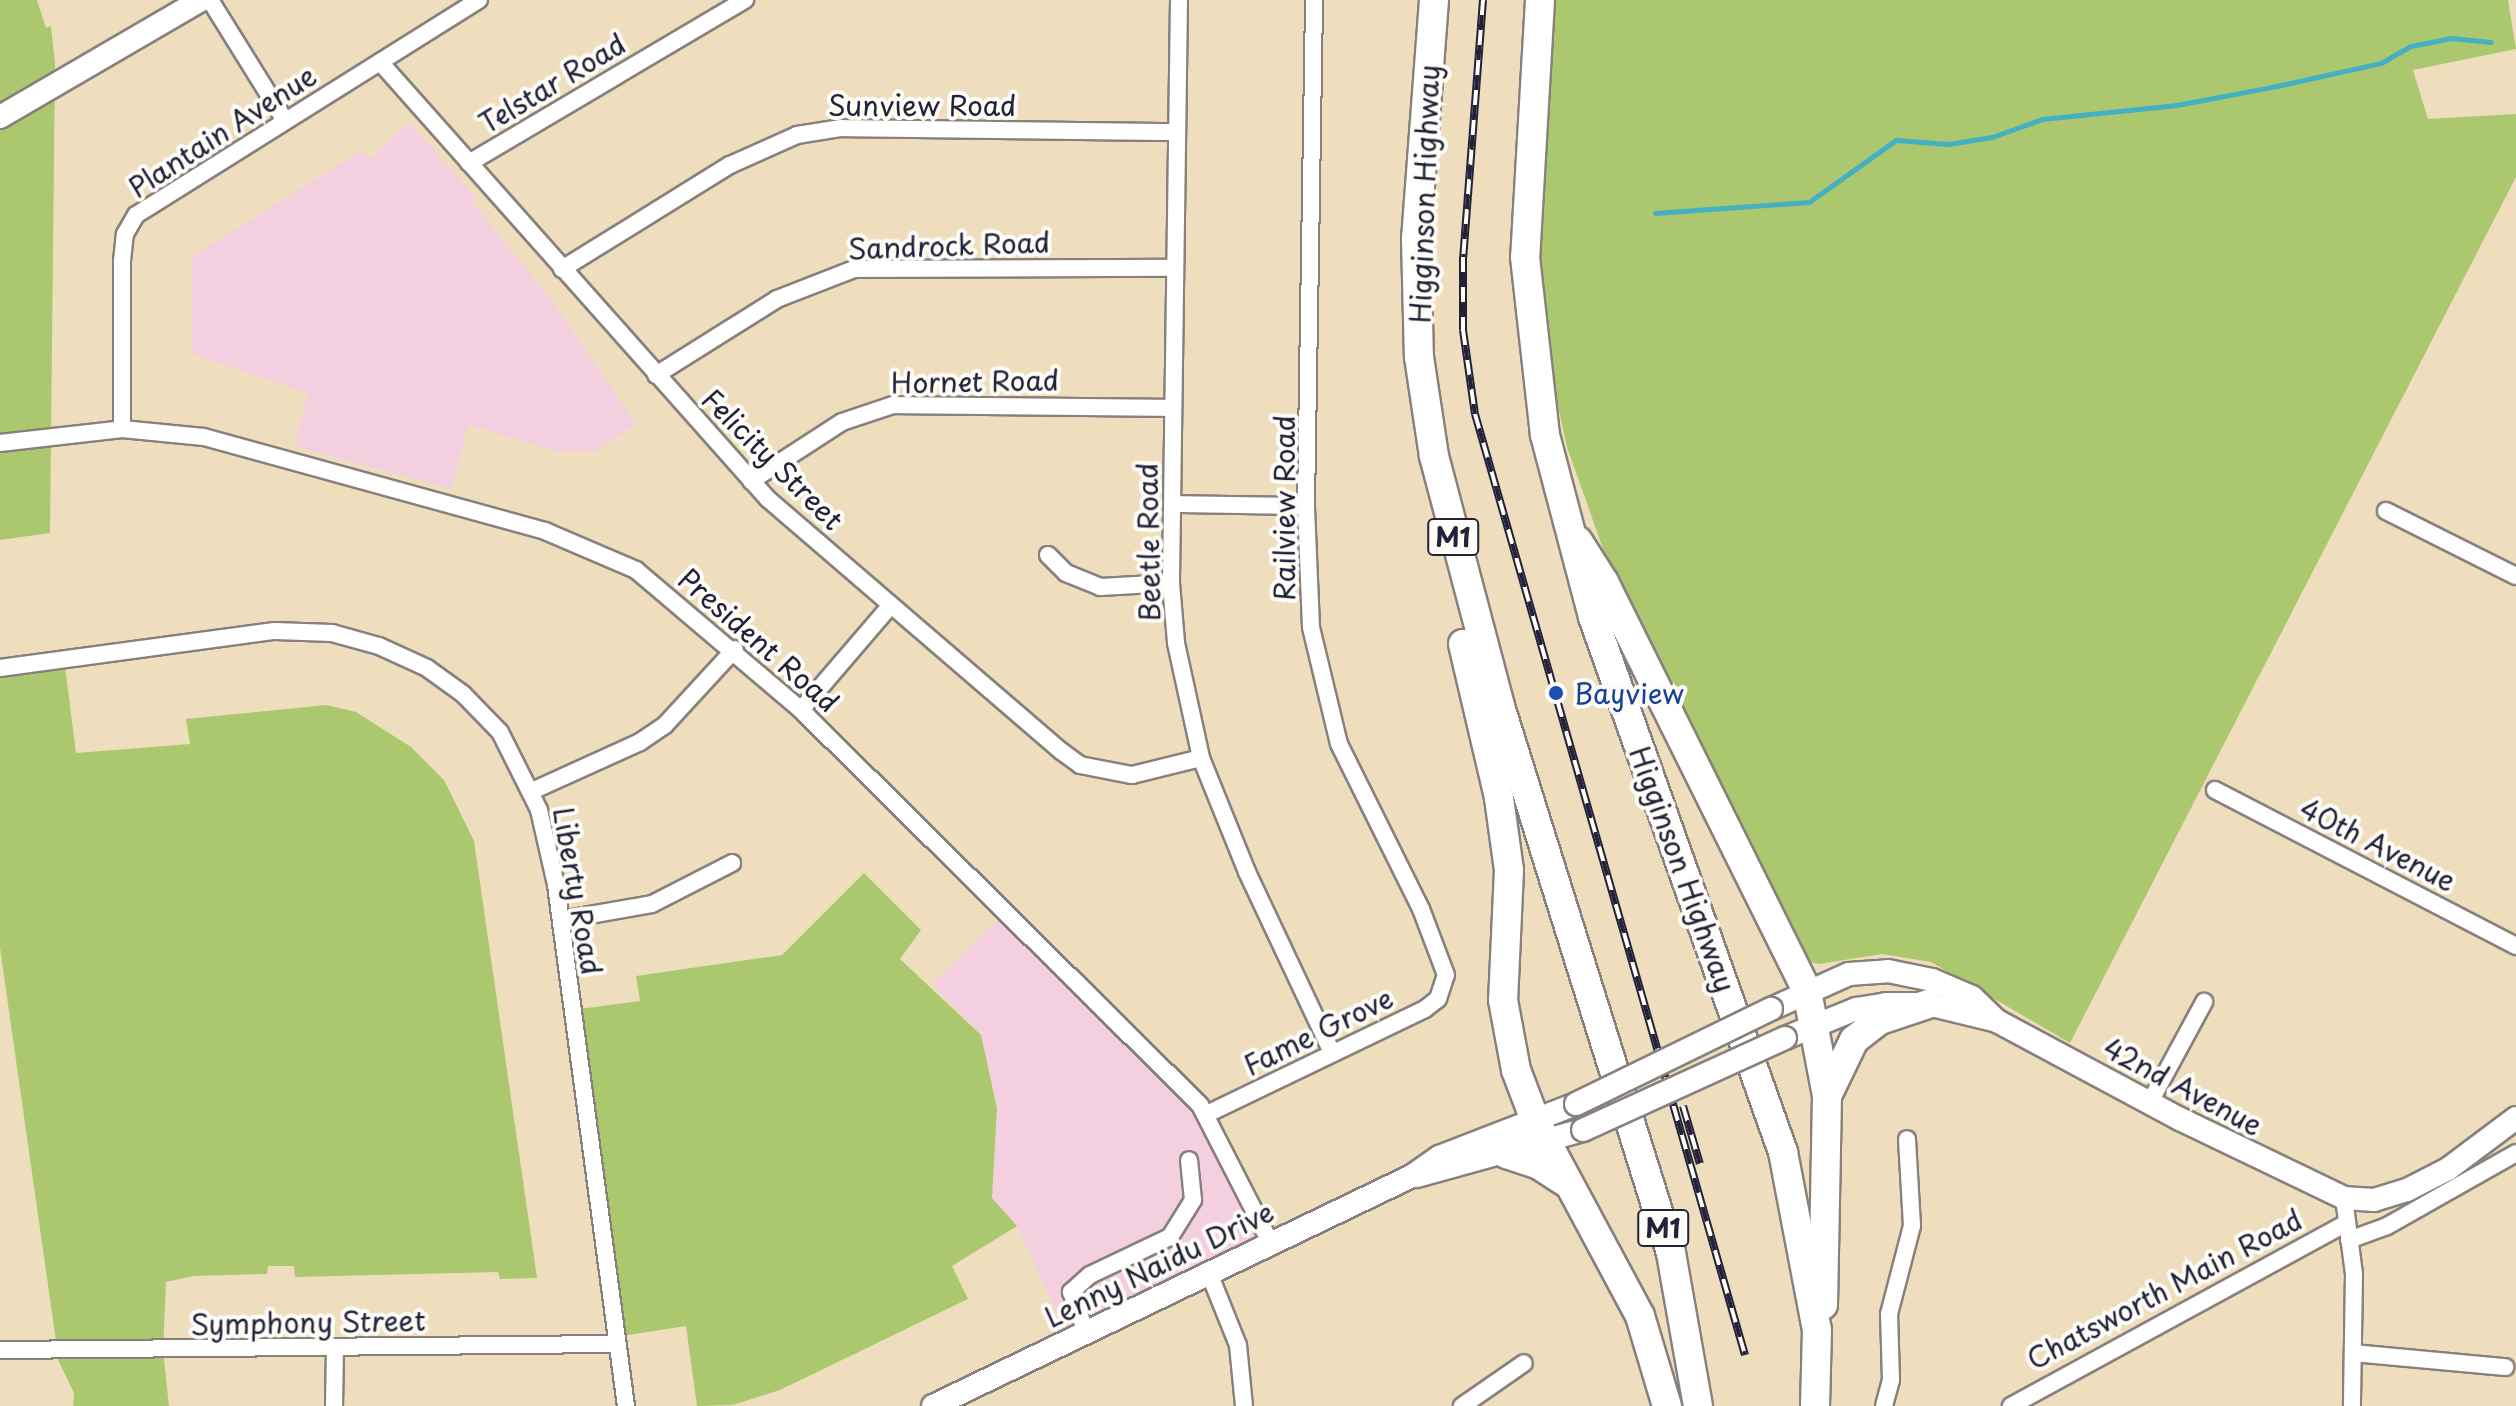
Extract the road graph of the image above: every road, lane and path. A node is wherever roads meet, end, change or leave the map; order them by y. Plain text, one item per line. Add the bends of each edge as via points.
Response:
1 (201, 0) edge
2 (210, 0) edge
3 (479, 0) edge
4 (745, 0) edge
5 (1179, 0) edge
6 (1314, 0) edge
7 (1434, 0) edge
8 (1540, 0) edge
9 (380, 62) junction
10 (0, 117) edge
11 (284, 119) junction
12 (1174, 132) junction
13 (469, 163) junction
14 (1174, 268) junction
15 (562, 269) junction
16 (656, 375) junction
17 (1172, 408) junction
18 (122, 429) junction
19 (0, 443) edge
20 (751, 481) junction
21 (1173, 504) junction
22 (1306, 506) junction
23 (2386, 511) dead end
24 (1566, 525) junction
25 (1048, 555) dead end
26 (1460, 569) junction
27 (2516, 576) edge
28 (1171, 583) junction
29 (890, 606) junction
30 (735, 649) junction
31 (0, 668) edge
32 (801, 710) junction
33 (1201, 758) junction
34 (2215, 790) dead end
35 (532, 791) junction
36 (732, 863) dead end
37 (561, 920) junction
38 (2516, 946) edge
39 (1445, 988) joint
40 (1807, 991) junction
41 (2204, 1002) dead end
42 (1928, 1004) junction
43 (1967, 1006) junction
44 (1816, 1024) junction
45 (1332, 1053) junction
46 (1827, 1096) junction
47 (2150, 1102) junction
48 (1207, 1114) junction
49 (2516, 1118) edge
50 (1541, 1131) junction
51 (1907, 1139) dead end
52 (2516, 1153) edge
53 (1506, 1154) junction
54 (1189, 1160) dead end
55 (1412, 1176) junction
56 (1572, 1188) junction
57 (2344, 1198) junction
58 (2347, 1232) junction
59 (1271, 1244) junction
60 (1209, 1273) junction
61 (1817, 1330) junction
62 (1086, 1332) junction
63 (617, 1344) junction
64 (335, 1349) junction
65 (0, 1350) edge
66 (2353, 1353) junction
67 (1524, 1363) dead end
68 (2505, 1367) dead end
69 (334, 1406) edge
70 (626, 1406) edge
71 (933, 1406) edge
72 (1244, 1406) edge
73 (1462, 1406) edge
74 (1667, 1406) edge
75 (1698, 1406) edge
76 (1815, 1406) edge
77 (1884, 1406) edge
78 (2011, 1406) edge
79 (2352, 1406) edge

1 - 10 street
2 - 11 street
3 - 9 street, Plantain Avenue
4 - 13 street, Telstar Road
5 - 12 street, Beetle Road
6 - 22 street, Railview Road
7 - 26 highway, Higginson Highway / M1 via 1416,238 1419,357
8 - 24 highway, Higginson Highway via 1525,257 1541,408
9 - 11 street, Plantain Avenue
9 - 13 street, Felicity Street
11 - 18 street, Plantain Avenue via 147,204 130,224 122,261
12 - 14 street, Beetle Road
12 - 15 street, Sunview Road via 841,128 797,135 730,165
13 - 15 street, Felicity Street
14 - 16 street, Sandrock Road via 854,269 777,299
14 - 17 street, Beetle Road
15 - 16 street, Felicity Street
16 - 20 street, Felicity Street
17 - 20 street, Hornet Road via 893,405 842,422
17 - 21 street, Beetle Road
18 - 19 street, President Road
18 - 30 street, President Road via 204,437 268,452 578,543 659,586
20 - 29 street, Felicity Street
21 - 22 street
21 - 28 street, Beetle Road
22 - 39 street, Railview Road via 1311,627 1325,695 1365,801 1441,951
23 - 27 street
24 - 40 highway via 1604,582
24 - 61 highway, Higginson Highway via 1593,617 1783,1152
25 - 28 street via 1066,573 1100,587
26 - 50 highway via 1456,616 1499,798 1509,870 1503,1000 1516,1070
26 - 75 highway, Higginson Highway / M1 via 1671,1253
28 - 33 street, Beetle Road via 1176,643
29 - 32 street
29 - 33 street, Felicity Street via 1080,765 1132,775
30 - 32 street, President Road
30 - 35 street via 665,725 640,742
31 - 35 street, Liberty Road via 275,631 358,638 427,668 463,694 500,732
32 - 48 street, President Road
33 - 45 street, Beetle Road via 1247,872
34 - 38 street, 40th Avenue
35 - 37 street, Liberty Road
36 - 37 street via 652,904
37 - 63 street, Liberty Road
39 - 45 street, Fame Grove via 1425,1009
40 - 43 street via 1849,974 1888,971 1932,980
40 - 44 highway
40 - 50 street, Lenny Naidu Drive, bridge via 1576,1104
41 - 47 street
42 - 43 street
42 - 44 street via 1870,1006
42 - 46 highway via 1880,1020 1854,1040
43 - 47 street, 42nd Avenue
44 - 46 highway
44 - 50 street, Lenny Naidu Drive, bridge via 1583,1130
45 - 48 street, Fame Grove
46 - 61 highway via 1826,1293
47 - 57 street, 42nd Avenue via 2314,1188
48 - 59 street, President Road
49 - 57 street via 2419,1185 2374,1200
50 - 53 street, Lenny Naidu Drive
50 - 55 street, Lenny Naidu Drive via 1439,1157
50 - 56 highway
51 - 77 street via 1912,1226 1889,1314 1891,1380
52 - 58 street, Chatsworth Main Road via 2387,1226
53 - 55 street, Lenny Naidu Drive
53 - 56 highway via 1539,1165
54 - 62 street via 1193,1200 1170,1237 1090,1275 1071,1292
55 - 59 street, Lenny Naidu Drive
56 - 74 highway via 1640,1316
57 - 58 street
58 - 66 street
58 - 78 street, Chatsworth Main Road
59 - 60 street, Lenny Naidu Drive
60 - 62 street, Lenny Naidu Drive
60 - 72 street via 1238,1345
61 - 76 highway, Higginson Highway
62 - 71 street, Lenny Naidu Drive
63 - 64 street, Symphony Street
63 - 70 street, Liberty Road
64 - 65 street, Symphony Street
64 - 69 street
66 - 68 street
66 - 79 street
67 - 73 street

